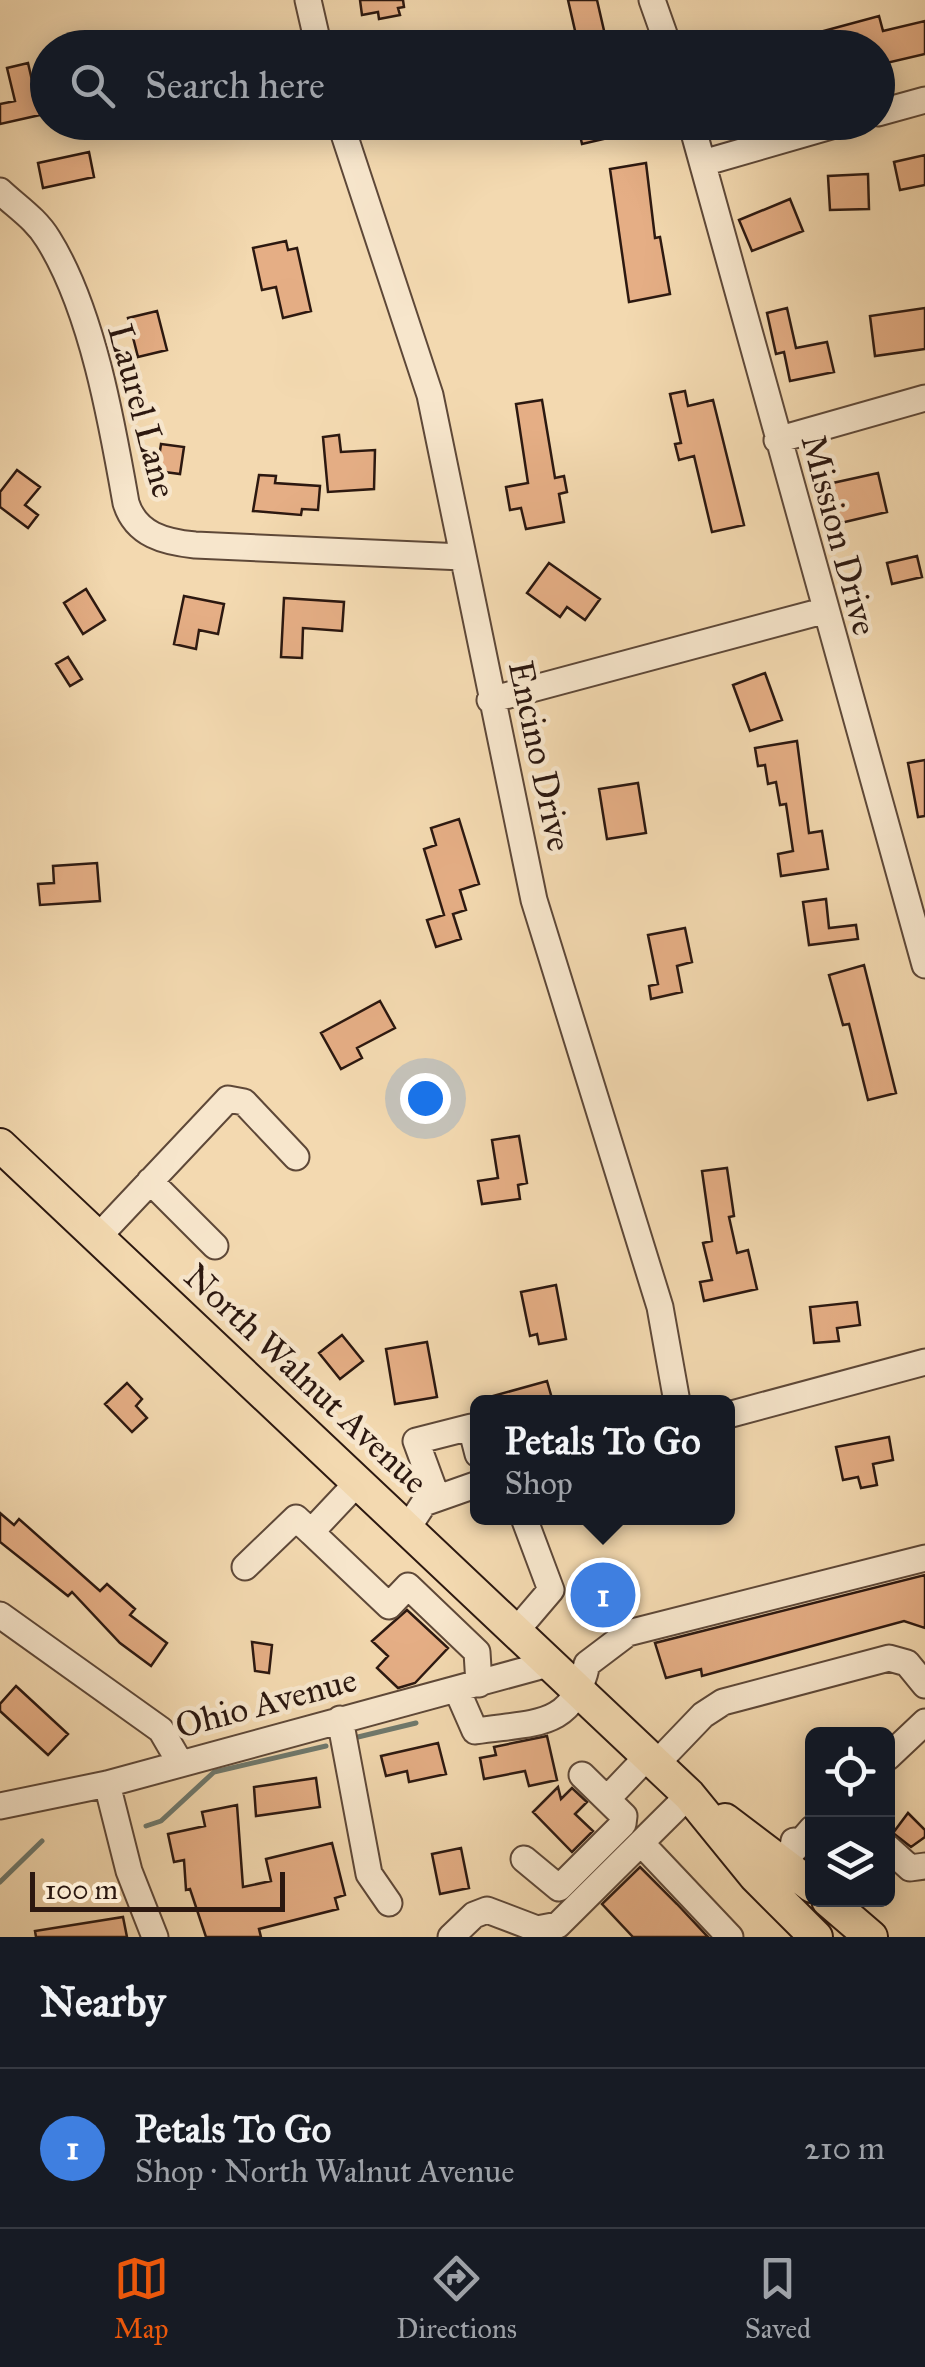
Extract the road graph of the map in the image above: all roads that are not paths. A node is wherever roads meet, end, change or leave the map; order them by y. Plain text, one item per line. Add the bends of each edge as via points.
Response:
1 (308, 0) edge
2 (652, 0) edge
3 (315, 30) edge
4 (663, 30) edge
5 (925, 100) edge
6 (895, 108) edge
7 (346, 140) edge
8 (696, 140) edge
9 (785, 140) edge
10 (703, 164) junction
11 (0, 191) edge
12 (925, 398) edge
13 (777, 440) junction
14 (462, 558) junction
15 (823, 611) junction
16 (490, 700) junction
17 (914, 888) edge
18 (925, 965) edge
19 (0, 1145) edge
20 (296, 1157) dead end
21 (150, 1181) junction
22 (98, 1238) junction
23 (214, 1246) dead end
24 (925, 1362) edge
25 (675, 1395) edge
26 (735, 1413) edge
27 (470, 1428) edge
28 (358, 1482) junction
29 (470, 1487) edge
30 (437, 1498) junction
31 (527, 1525) edge
32 (407, 1528) junction
33 (311, 1532) junction
34 (925, 1558) edge
35 (245, 1568) dead end
36 (453, 1572) junction
37 (424, 1602) junction
38 (0, 1615) edge
39 (516, 1632) junction
40 (548, 1664) junction
41 (925, 1685) edge
42 (468, 1687) junction
43 (580, 1694) junction
44 (340, 1719) junction
45 (925, 1722) edge
46 (895, 1750) edge
47 (652, 1760) junction
48 (179, 1762) junction
49 (582, 1775) dead end
50 (107, 1784) junction
51 (689, 1795) junction
52 (607, 1799) junction
53 (0, 1806) edge
54 (642, 1844) junction
55 (895, 1854) edge
56 (524, 1859) dead end
57 (925, 1866) edge
58 (805, 1881) edge
59 (390, 1902) dead end
60 (836, 1907) edge
61 (155, 1937) edge
62 (450, 1937) edge
63 (730, 1937) edge
64 (816, 1937) edge
65 (870, 1937) edge

1 - 3 street
2 - 4 street
5 - 6 street
7 - 14 street, Encino Drive via 430,395
8 - 10 street, Mission Drive
9 - 10 street
10 - 13 street, Mission Drive
11 - 14 street, Laurel Lane via 35,221 61,266 137,524 160,540 195,545
12 - 13 street
13 - 15 street, Mission Drive
14 - 16 street, Encino Drive
15 - 16 street
15 - 17 street, Mission Drive
16 - 25 street, Encino Drive via 534,900 660,1307
17 - 18 street, Mission Drive
19 - 22 main road, North Walnut Avenue
20 - 21 street via 244,1102 232,1098
21 - 22 street
21 - 23 street
22 - 28 main road, North Walnut Avenue
24 - 26 street
27 - 30 street via 416,1441
28 - 32 main road, North Walnut Avenue
28 - 33 street
29 - 30 street
30 - 32 street
31 - 39 street via 551,1590
32 - 36 main road, North Walnut Avenue
33 - 35 street via 296,1518
33 - 37 street via 389,1606 408,1586
34 - 43 street via 628,1633 587,1664
36 - 37 street
36 - 39 main road, North Walnut Avenue
37 - 42 street via 477,1652
38 - 48 street via 161,1730
39 - 40 main road, North Walnut Avenue
40 - 42 street, Ohio Avenue
40 - 43 main road, North Walnut Avenue
41 - 47 street via 907,1663 889,1658 750,1694 707,1711
42 - 43 street via 476,1732 554,1718
42 - 44 street, Ohio Avenue
43 - 47 main road, North Walnut Avenue
44 - 48 street, Ohio Avenue
44 - 59 street via 369,1874
45 - 46 street
47 - 51 main road, North Walnut Avenue
47 - 52 street
48 - 50 street, Ohio Avenue
49 - 52 street
50 - 53 street, Ohio Avenue
50 - 61 street
51 - 54 street
51 - 58 main road, North Walnut Avenue
51 - 64 main road, North Walnut Avenue
52 - 56 street via 624,1816 623,1824 558,1888
54 - 62 street via 552,1928 530,1928 488,1910
54 - 63 street
55 - 57 street via 910,1868
60 - 65 main road

